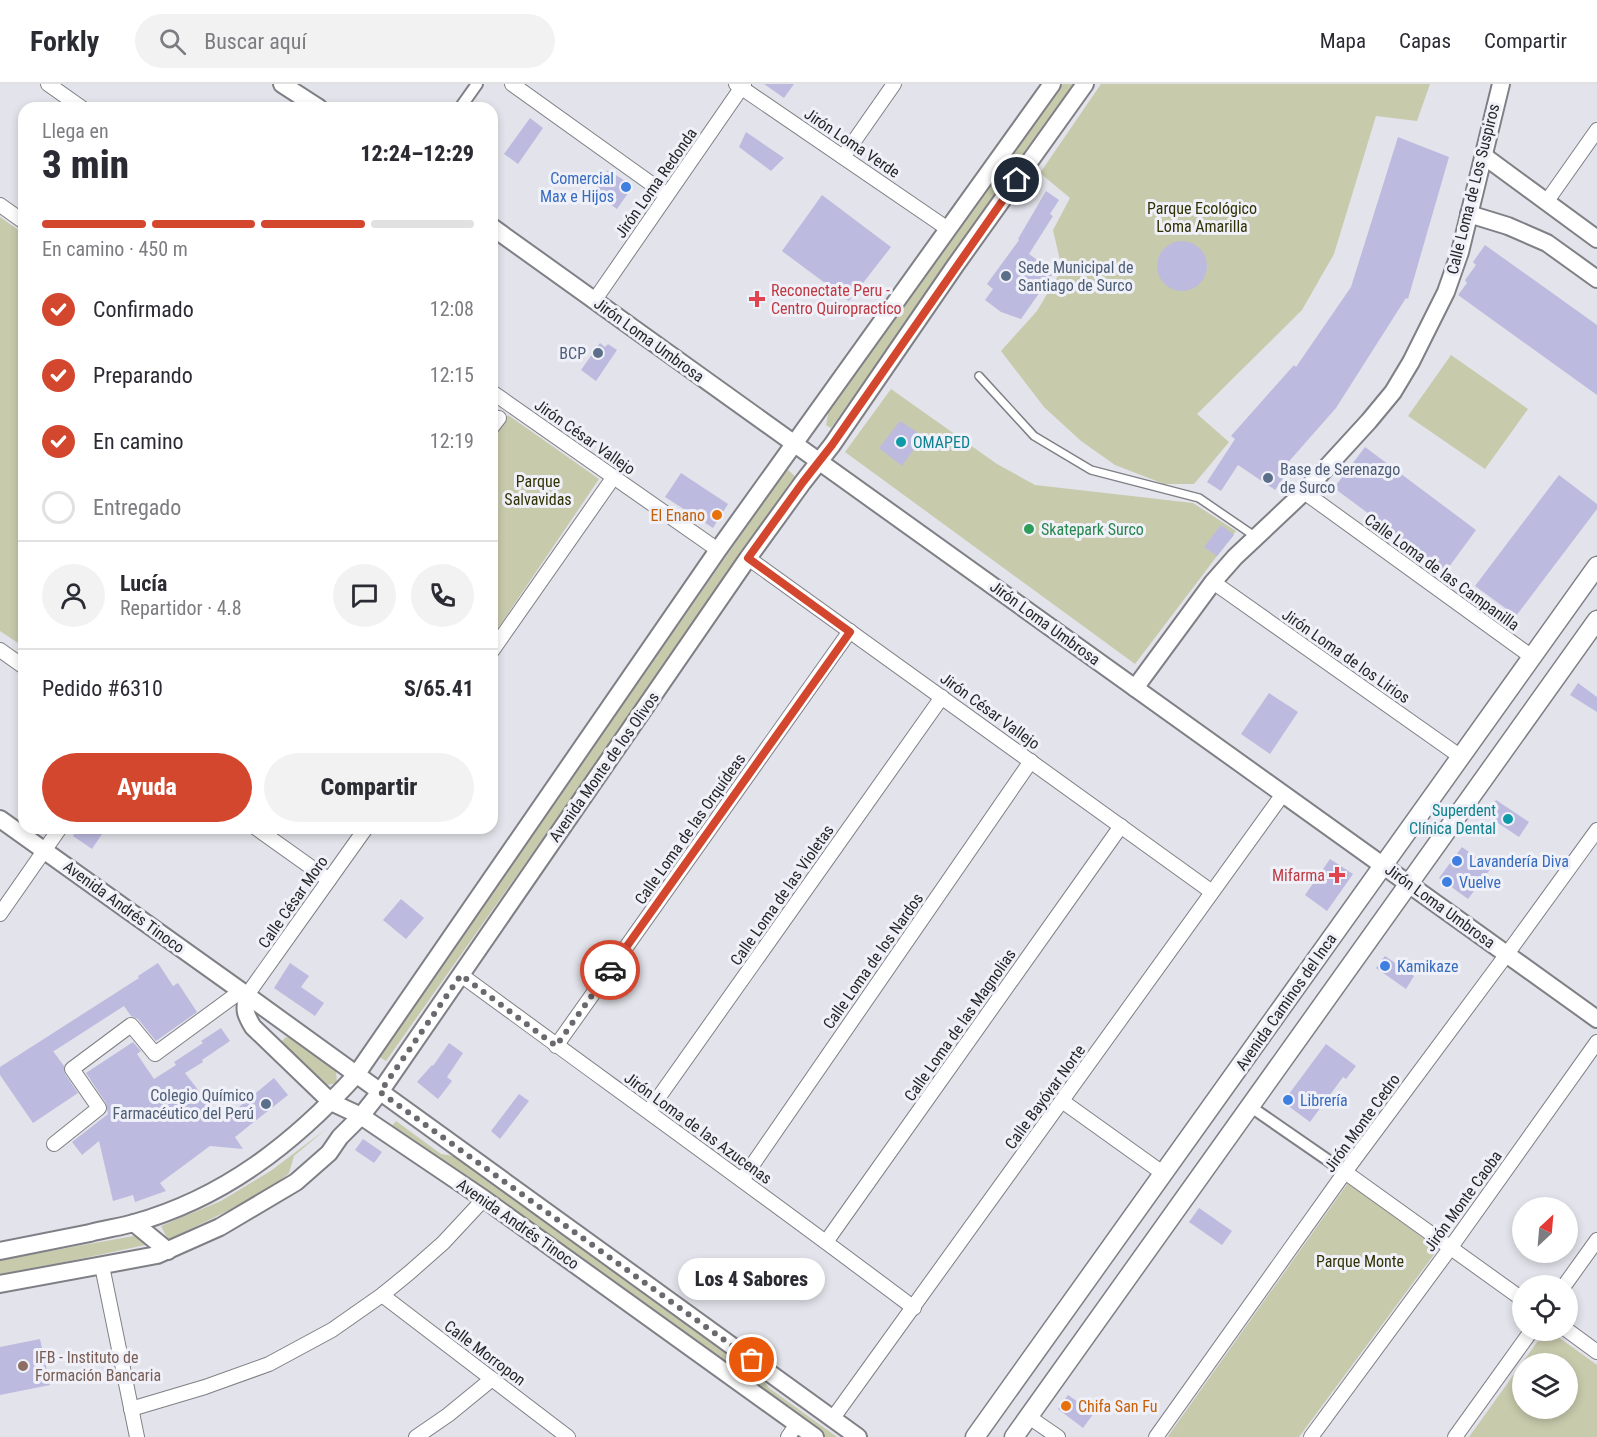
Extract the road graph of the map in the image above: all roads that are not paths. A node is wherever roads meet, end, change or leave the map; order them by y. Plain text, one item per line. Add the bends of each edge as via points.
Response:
1 (48, 84) edge
2 (282, 84) edge
3 (477, 84) edge
4 (512, 84) edge
5 (894, 84) edge
6 (1052, 84) edge
7 (1085, 84) edge
8 (1501, 84) edge
9 (741, 85) edge
10 (74, 102) edge
11 (310, 102) edge
12 (464, 102) edge
13 (1597, 130) edge
14 (1484, 156) junction
15 (843, 157) junction
16 (667, 195) junction
17 (1547, 201) junction
18 (0, 205) edge
19 (1469, 214) junction
20 (18, 218) edge
21 (948, 229) junction
22 (498, 231) edge
23 (1597, 239) edge
24 (1597, 279) edge
25 (594, 301) junction
26 (979, 375) dead end
27 (498, 396) edge
28 (794, 445) junction
29 (819, 462) junction
30 (613, 478) junction
31 (1304, 492) junction
32 (1256, 537) junction
33 (718, 550) junction
34 (748, 558) junction
35 (1597, 566) edge
36 (1213, 582) junction
37 (1597, 620) edge
38 (850, 632) junction
39 (498, 642) edge
40 (0, 650) edge
41 (1532, 657) junction
42 (18, 662) edge
43 (1135, 688) junction
44 (942, 697) junction
45 (1461, 757) junction
46 (1031, 761) junction
47 (1283, 794) junction
48 (1121, 826) junction
49 (1597, 830) edge
50 (19, 834) edge
51 (56, 834) edge
52 (264, 834) edge
53 (362, 834) edge
54 (44, 850) junction
55 (1384, 865) junction
56 (329, 880) junction
57 (1409, 884) junction
58 (1212, 892) junction
59 (0, 914) edge
60 (1507, 954) junction
61 (461, 975) junction
62 (244, 993) junction
63 (1597, 1019) edge
64 (1597, 1042) edge
65 (556, 1046) junction
66 (356, 1075) junction
67 (380, 1092) junction
68 (1062, 1101) junction
69 (331, 1102) junction
70 (1251, 1107) junction
71 (649, 1111) junction
72 (361, 1116) junction
73 (54, 1144) dead end
74 (1346, 1172) junction
75 (1164, 1174) junction
76 (742, 1180) junction
77 (484, 1199) junction
78 (135, 1223) junction
79 (1597, 1240) edge
80 (826, 1242) junction
81 (1451, 1247) junction
82 (0, 1251) edge
83 (168, 1251) junction
84 (102, 1266) junction
85 (1572, 1275) edge
86 (0, 1284) edge
87 (1512, 1292) edge
88 (382, 1295) junction
89 (914, 1308) junction
90 (1578, 1338) edge
91 (1524, 1341) edge
92 (1597, 1352) edge
93 (492, 1379) junction
94 (131, 1409) junction
95 (1029, 1417) junction
96 (833, 1418) junction
97 (793, 1431) edge
98 (137, 1437) edge
99 (416, 1437) edge
100 (568, 1437) edge
101 (815, 1437) edge
102 (858, 1437) edge
103 (975, 1437) edge
104 (1014, 1437) edge
105 (1058, 1437) edge
106 (1156, 1437) edge
107 (1311, 1437) edge
108 (1455, 1437) edge

1 - 10 street
2 - 11 street
3 - 12 street
4 - 16 street
5 - 15 street
6 - 21 street, Avenida Monte de los Olivos
7 - 29 street, Avenida Monte de los Olivos
8 - 14 street, Calle Loma de Los Suspiros
9 - 15 street, Jirón Loma Verde
9 - 16 street, Jirón Loma Redonda
13 - 17 street
14 - 17 street
14 - 19 street, Calle Loma de Los Suspiros
15 - 21 street, Jirón Loma Verde
16 - 25 street, Jirón Loma Redonda
17 - 23 street
18 - 20 street
19 - 24 street via 1547,243
19 - 31 street, Calle Loma de Los Suspiros via 1446,292 1411,362 1393,392
21 - 28 street, Avenida Monte de los Olivos
22 - 25 street, Jirón Loma Umbrosa
25 - 28 street, Jirón Loma Umbrosa
26 - 32 lane via 1034,436 1091,471 1199,498
27 - 30 street, Jirón César Vallejo
28 - 29 street, Jirón Loma Umbrosa
28 - 33 street, Avenida Monte de los Olivos
29 - 34 street, Avenida Monte de los Olivos
29 - 43 street, Jirón Loma Umbrosa
30 - 33 street, Jirón César Vallejo
30 - 39 street
31 - 32 street, Calle Loma de Los Suspiros
31 - 41 street, Calle Loma de las Campanilla
32 - 36 street, Calle Loma de Los Suspiros
33 - 66 street, Avenida Monte de los Olivos
34 - 38 street, Jirón César Vallejo
34 - 61 street, Avenida Monte de los Olivos
35 - 41 main road, Avenida Caminos del Inca
36 - 43 street, Calle Loma de Los Suspiros
36 - 45 street, Jirón Loma de los Lirios
37 - 57 main road, Avenida Caminos del Inca
38 - 44 street, Jirón César Vallejo
38 - 65 street, Calle Loma de las Orquídeas
40 - 42 street
41 - 45 main road, Avenida Caminos del Inca
43 - 47 street, Jirón Loma Umbrosa
44 - 46 street, Jirón César Vallejo
44 - 71 street, Calle Loma de las Violetas
45 - 55 main road, Avenida Caminos del Inca
46 - 48 street, Jirón César Vallejo
46 - 76 street, Calle Loma de los Nardos
47 - 55 street, Jirón Loma Umbrosa
47 - 58 street, Calle Bayóvar Norte
48 - 58 street, Jirón César Vallejo
48 - 80 street, Calle Loma de las Magnolias
49 - 60 street, Jirón Monte Cedro
50 - 54 street, Avenida Andrés Tinoco
51 - 54 street
52 - 56 street
53 - 56 street, Calle César Moro
54 - 59 street
54 - 62 street, Avenida Andrés Tinoco
55 - 57 street, Jirón Loma Umbrosa
55 - 75 main road, Avenida Caminos del Inca
56 - 62 street, Calle César Moro
57 - 60 street, Jirón Loma Umbrosa
57 - 70 main road, Avenida Caminos del Inca
58 - 68 street, Calle Bayóvar Norte
60 - 63 street, Jirón Loma Umbrosa
60 - 74 street, Jirón Monte Cedro
61 - 65 street, Jirón Loma de las Azucenas
61 - 67 street, Avenida Monte de los Olivos
62 - 66 street, Avenida Andrés Tinoco
62 - 69 street, Avenida Andrés Tinoco via 244,1009 254,1026
62 - 73 street, Calle César Moro via 155,1054 131,1025 72,1069 99,1108
64 - 81 street, Jirón Monte Caoba
65 - 71 street, Jirón Loma de las Azucenas
66 - 67 street, Avenida Andrés Tinoco
66 - 69 street, Avenida Monte de los Olivos
67 - 72 street, Avenida Monte de los Olivos
67 - 96 street, Avenida Andrés Tinoco
68 - 75 street
68 - 89 street, Calle Bayóvar Norte
69 - 72 street, Avenida Andrés Tinoco
69 - 78 street, Avenida Monte de los Olivos via 272,1154 229,1183 191,1203
70 - 74 street
70 - 95 main road, Avenida Caminos del Inca
71 - 76 street, Jirón Loma de las Azucenas
72 - 77 street, Avenida Andrés Tinoco
72 - 83 street, Avenida Monte de los Olivos via 329,1153 296,1182 220,1227
74 - 81 street
74 - 106 street, Jirón Monte Cedro
75 - 103 main road, Avenida Caminos del Inca
76 - 80 street, Jirón Loma de las Azucenas
77 - 88 street via 443,1243
77 - 97 street, Avenida Andrés Tinoco
78 - 82 street, Avenida Monte de los Olivos
78 - 83 street
79 - 85 street
80 - 89 street, Jirón Loma de las Azucenas
81 - 87 street
81 - 107 street, Jirón Monte Caoba
83 - 84 street, Avenida Monte de los Olivos
84 - 86 street, Avenida Monte de los Olivos
84 - 94 street
88 - 93 street, Calle Morropon
88 - 94 street via 332,1330 269,1364
89 - 96 street, Calle Bayóvar Norte
90 - 92 street
91 - 108 street
93 - 99 street
93 - 100 street, Calle Morropon
94 - 98 street
95 - 104 main road, Avenida Caminos del Inca
95 - 105 street
96 - 102 street, Avenida Andrés Tinoco
97 - 101 street, Avenida Andrés Tinoco

